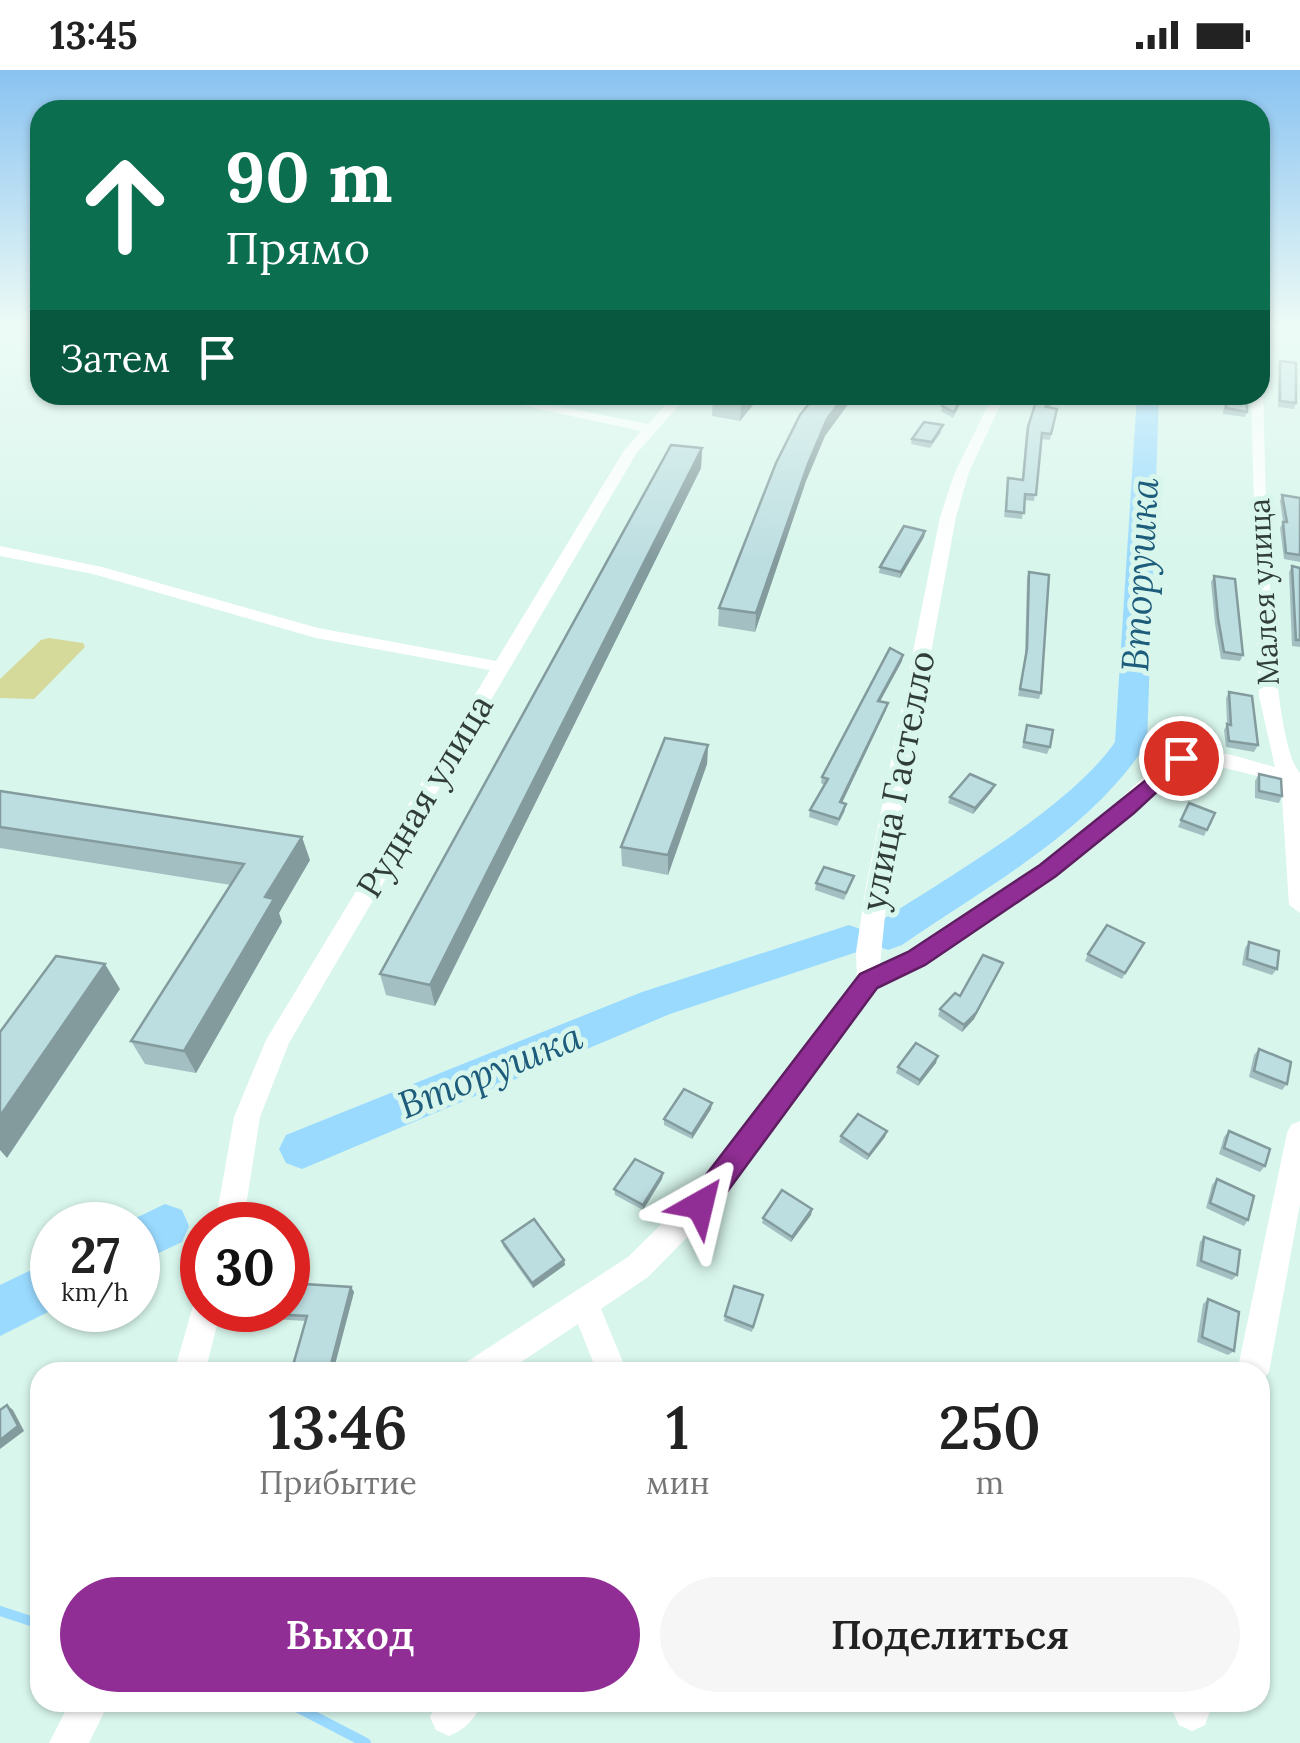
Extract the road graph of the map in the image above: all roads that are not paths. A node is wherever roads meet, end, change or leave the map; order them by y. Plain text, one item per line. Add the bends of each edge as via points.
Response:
1 (529, 405) edge
2 (673, 405) edge
3 (994, 405) edge
4 (1257, 405) edge
5 (650, 430) junction
6 (0, 551) edge
7 (501, 667) junction
8 (1296, 779) edge
9 (1300, 905) edge
10 (869, 981) junction
11 (1300, 1133) edge
12 (233, 1202) edge
13 (584, 1303) junction
14 (200, 1332) edge
15 (192, 1362) edge
16 (494, 1362) edge
17 (608, 1362) edge
18 (1255, 1362) edge
19 (85, 1712) edge
20 (68, 1743) edge

1 - 5 street
2 - 5 street, Рудная улица
3 - 10 street, улица Гастелло via 948,517 877,886
4 - 8 street, Малея улица via 1268,696 1280,758
5 - 7 street, Рудная улица via 630,452
6 - 7 street via 96,570 316,634
7 - 12 street, Рудная улица via 278,1040 247,1117
8 - 9 street, Малея улица
8 - 10 street via 1181,758 1048,870 916,958
10 - 13 street via 700,1205 638,1267
11 - 18 street
13 - 16 street
13 - 17 street
14 - 15 street
19 - 20 street

